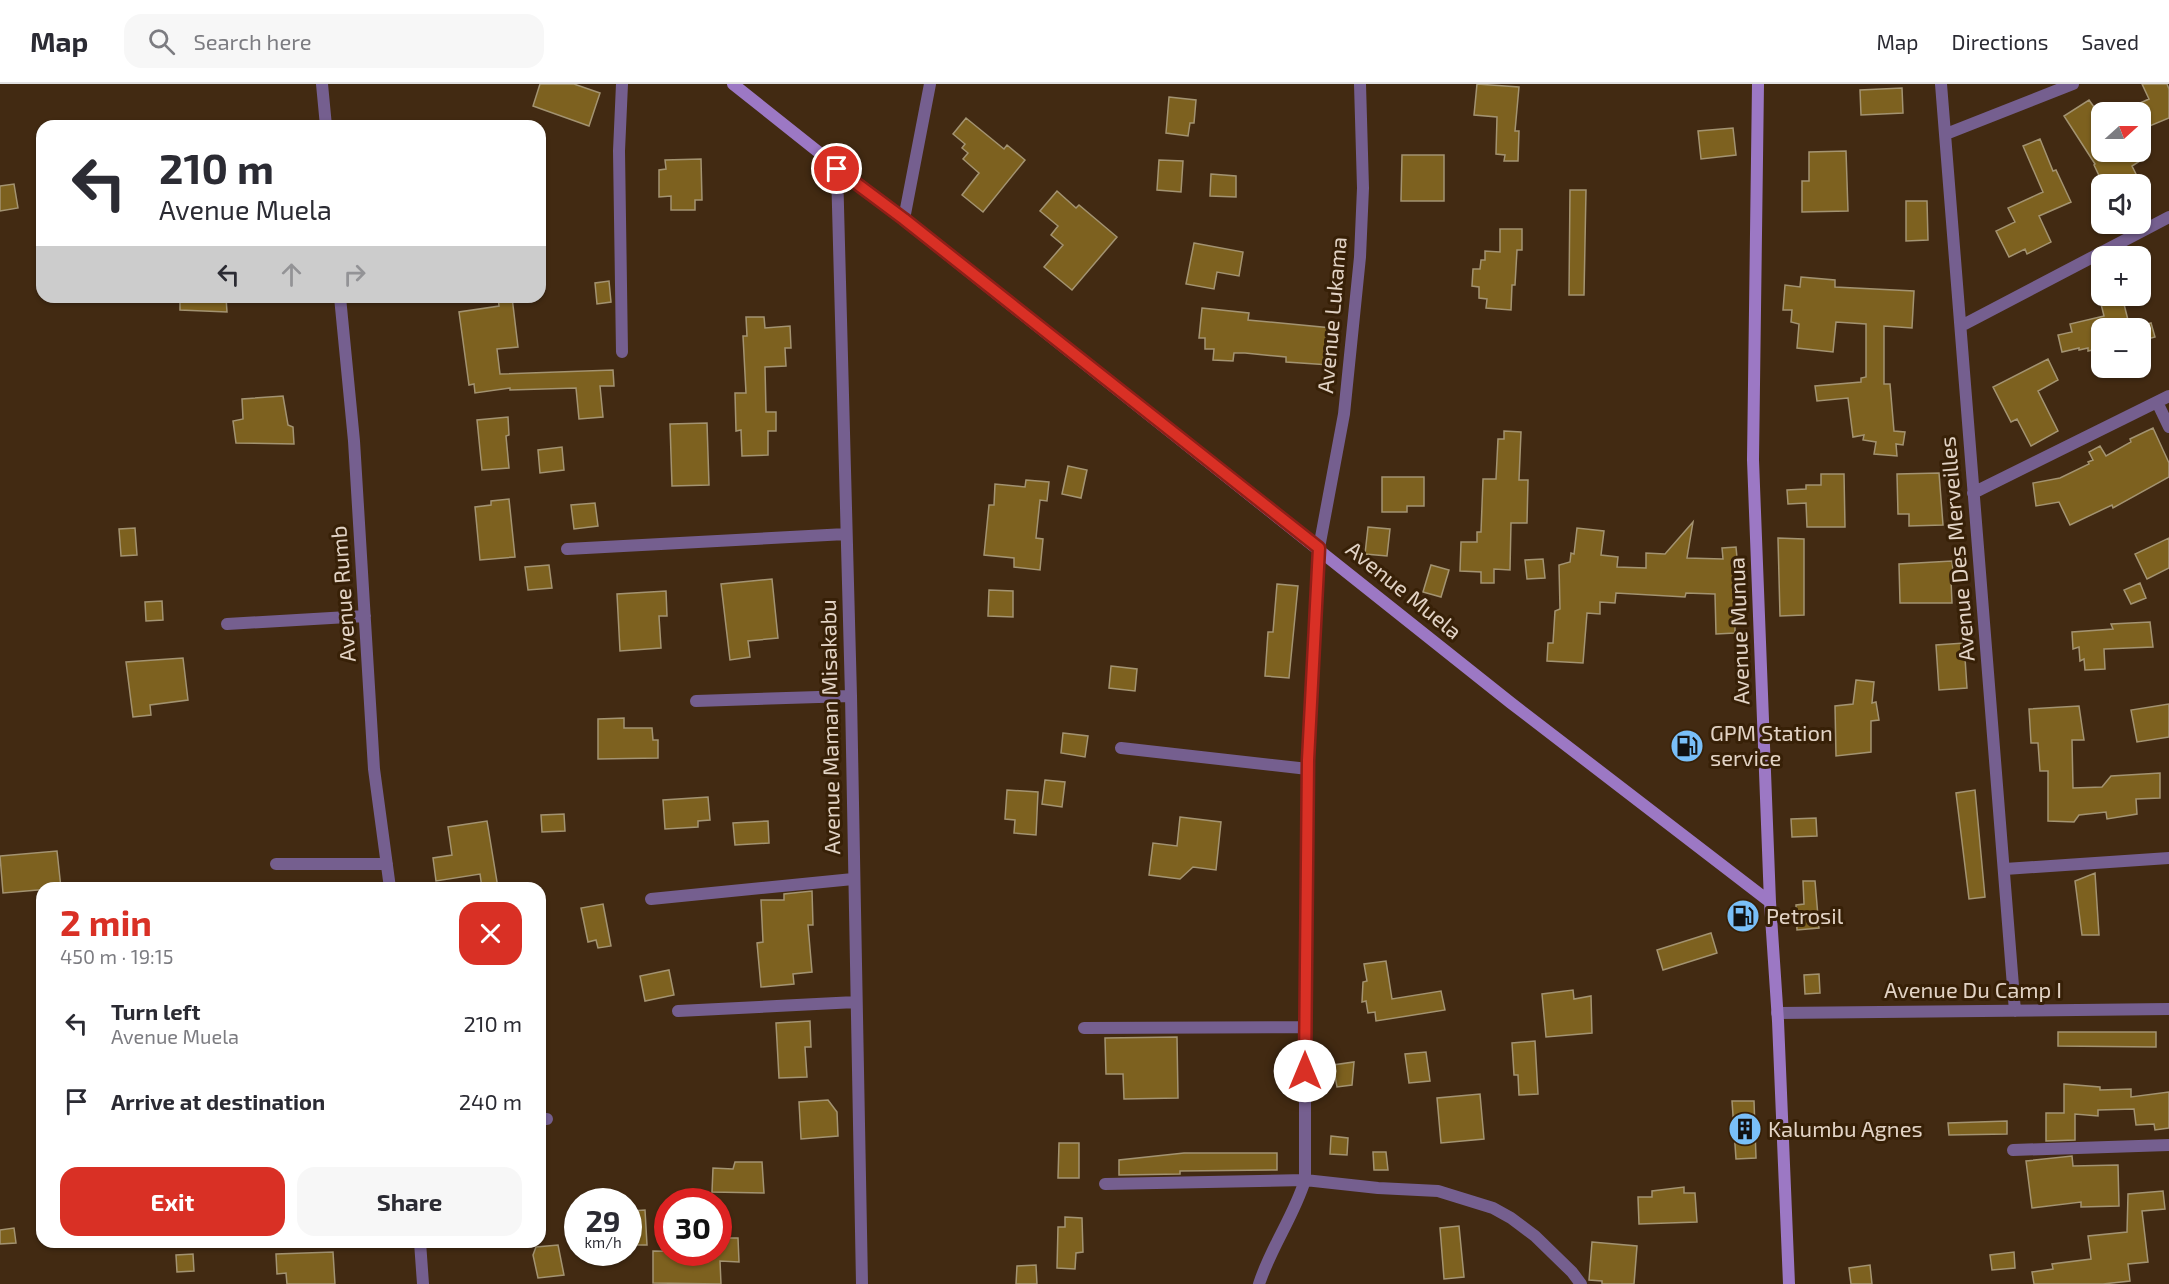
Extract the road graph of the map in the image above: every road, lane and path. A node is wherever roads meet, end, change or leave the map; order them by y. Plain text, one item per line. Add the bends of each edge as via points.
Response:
1 (322, 84) edge
2 (622, 84) edge
3 (733, 84) edge
4 (930, 84) edge
5 (1360, 84) edge
6 (1758, 84) edge
7 (1941, 84) edge
8 (2073, 84) edge
9 (325, 120) edge
10 (1946, 134) junction
11 (837, 169) junction
12 (2169, 217) edge
13 (904, 219) junction
14 (341, 303) edge
15 (1961, 326) junction
16 (622, 352) dead end
17 (2169, 396) edge
18 (2157, 402) junction
19 (2169, 427) edge
20 (1974, 493) junction
21 (846, 534) junction
22 (1319, 548) junction
23 (567, 549) dead end
24 (365, 616) junction
25 (227, 624) dead end
26 (851, 696) junction
27 (696, 701) dead end
28 (1121, 748) dead end
29 (1308, 769) junction
30 (2169, 858) edge
31 (276, 864) dead end
32 (387, 864) junction
33 (2005, 869) junction
34 (853, 879) junction
35 (389, 882) edge
36 (651, 899) dead end
37 (1770, 902) junction
38 (856, 1002) junction
39 (2169, 1009) edge
40 (678, 1011) dead end
41 (2015, 1011) junction
42 (1776, 1013) junction
43 (1305, 1027) junction
44 (1084, 1028) dead end
45 (2169, 1145) edge
46 (2013, 1150) dead end
47 (1305, 1180) junction
48 (1105, 1184) dead end
49 (420, 1248) edge
50 (423, 1284) edge
51 (861, 1284) edge
52 (1259, 1284) edge
53 (1581, 1284) edge
54 (1789, 1284) edge

1 - 9 street
2 - 16 street
3 - 11 street, Avenue Muela
4 - 13 street
5 - 22 street, Avenue Lukama via 1360,257 1344,414
6 - 37 street, Avenue Munua via 1753,460
7 - 10 street, Avenue Des Merveilles
8 - 10 street
10 - 15 street, Avenue Des Merveilles
11 - 13 street, Avenue Muela
11 - 21 street, Avenue Maman Misakabu
12 - 15 street
13 - 22 street, Avenue Muela
14 - 24 street, Avenue Rumb
15 - 20 street, Avenue Des Merveilles
17 - 18 street
18 - 19 street
18 - 20 street
20 - 33 street, Avenue Des Merveilles
21 - 23 street
21 - 26 street, Avenue Maman Misakabu
22 - 29 street, Avenue Lukama
22 - 37 street, Avenue Muela via 1511,703
24 - 25 street
24 - 32 street, Avenue Rumb via 374,769
26 - 27 street
26 - 34 street, Avenue Maman Misakabu
28 - 29 street
29 - 43 street, Avenue Lukama
30 - 33 street
31 - 32 street
32 - 35 street, Avenue Rumb
33 - 41 street, Avenue Des Merveilles
34 - 36 street
34 - 38 street, Avenue Maman Misakabu
37 - 42 street, Avenue Munua
38 - 40 street
38 - 51 street, Avenue Maman Misakabu
39 - 41 street, Avenue Du Camp I
41 - 42 street, Avenue Du Camp I
42 - 54 street, Avenue Munua
43 - 44 street
43 - 47 street, Avenue Lukama
45 - 46 street
47 - 48 street
47 - 52 street, Avenue Lukama via 1300,1199 1271,1252
47 - 53 street via 1438,1191 1493,1208 1535,1236
49 - 50 street

